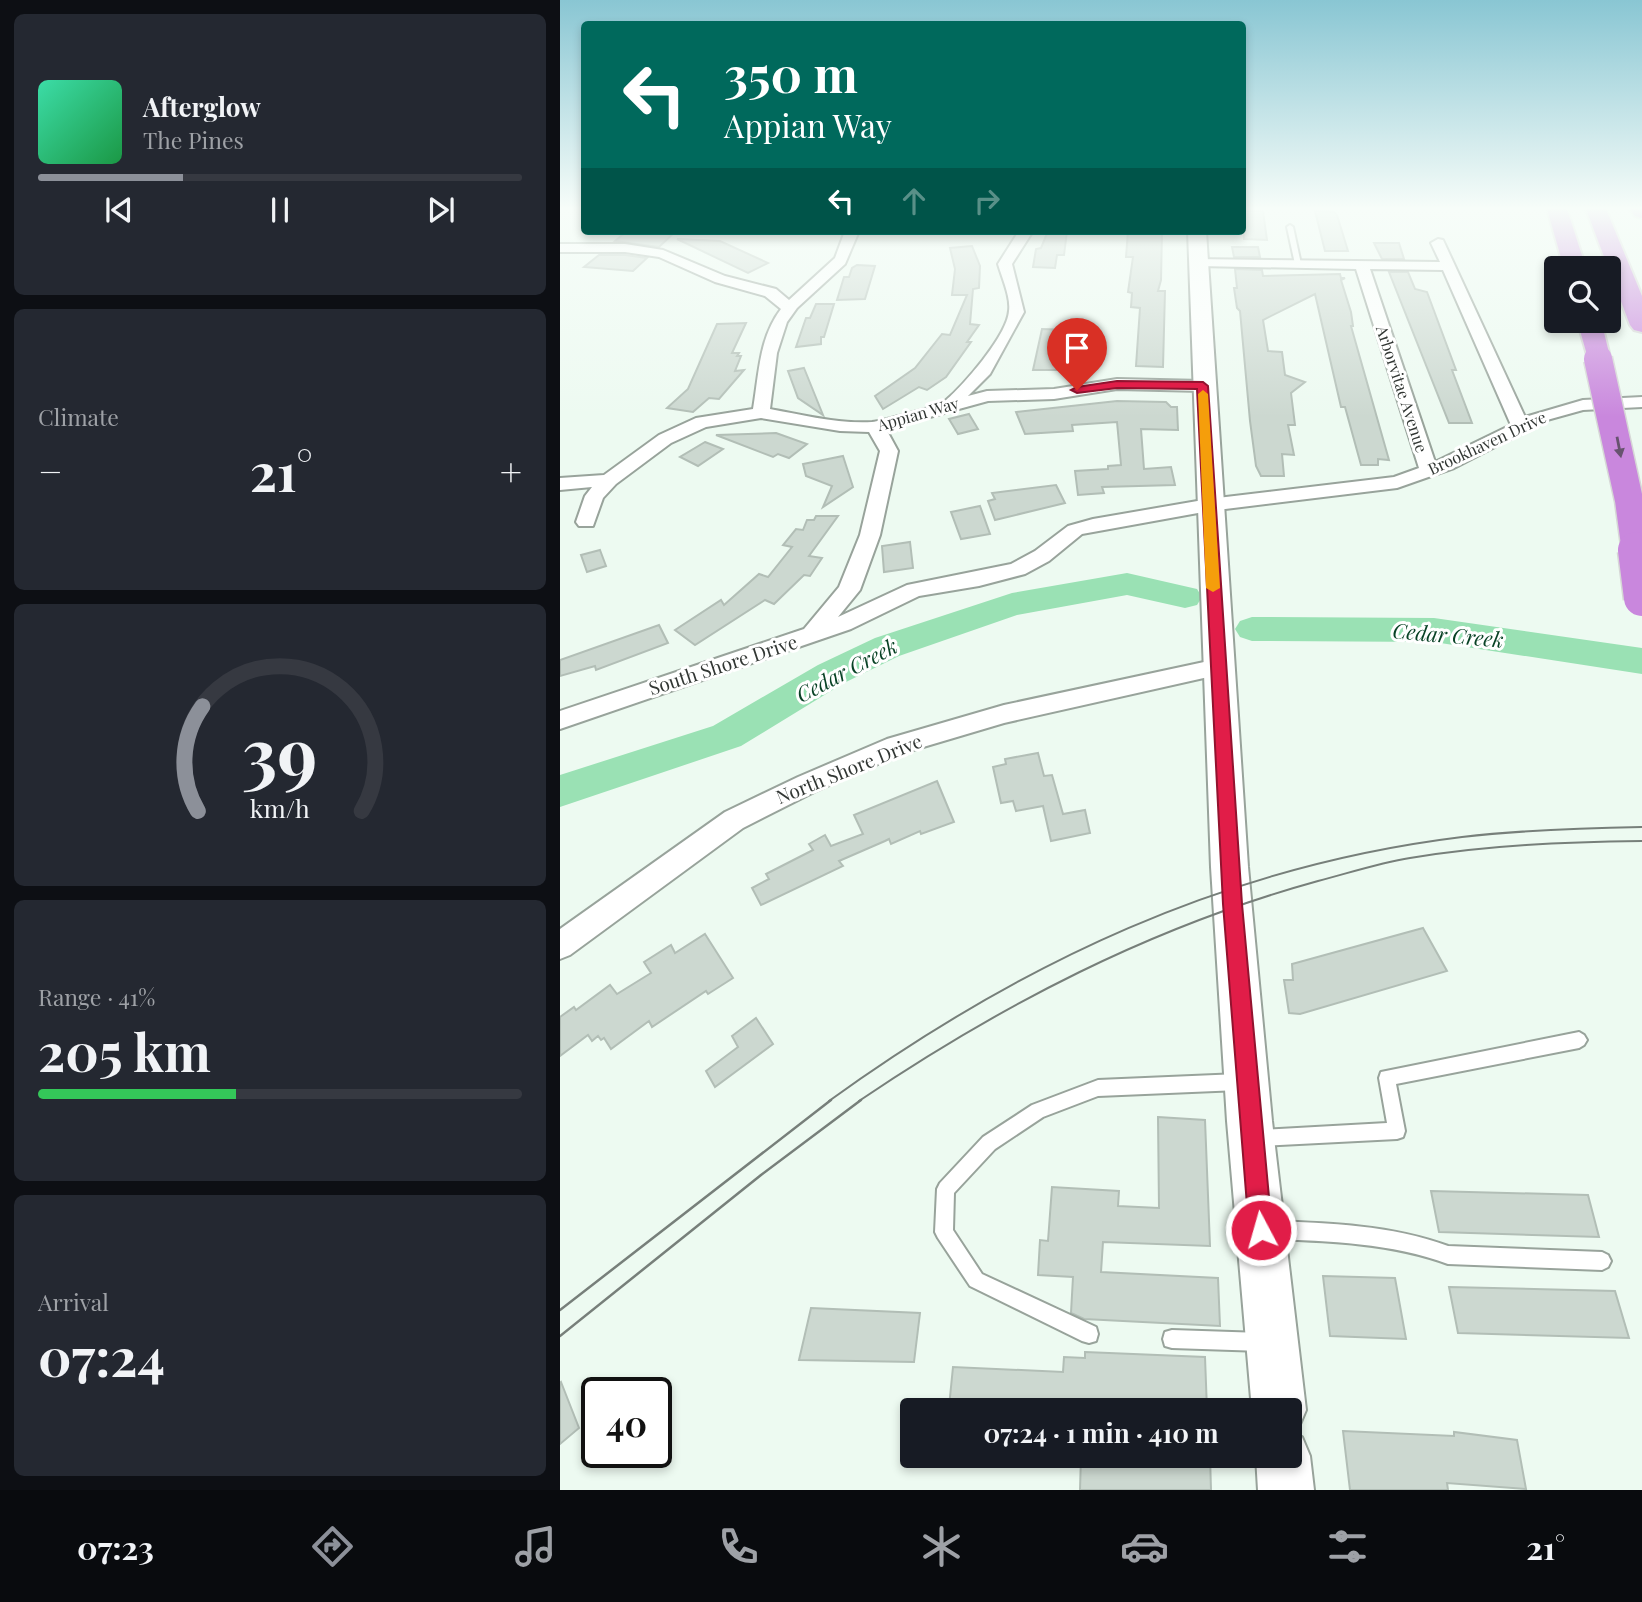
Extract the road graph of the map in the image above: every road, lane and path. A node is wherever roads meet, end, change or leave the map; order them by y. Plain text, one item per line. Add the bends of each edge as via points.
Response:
1 (718, 279) edge
2 (819, 279) edge
3 (1009, 279) edge
4 (1198, 279) edge
5 (1366, 279) edge
6 (1454, 279) edge
7 (1624, 279) edge
8 (816, 282) junction
9 (782, 300) junction
10 (1642, 325) edge
11 (1592, 333) edge
12 (982, 374) junction
13 (1203, 386) junction
14 (1007, 395) junction
15 (1642, 402) edge
16 (949, 405) junction
17 (761, 413) junction
18 (1520, 425) junction
19 (874, 427) junction
20 (1429, 472) junction
21 (608, 480) junction
22 (560, 484) edge
23 (1209, 505) junction
24 (586, 522) dead end
25 (849, 590) junction
26 (1642, 598) edge
27 (884, 604) junction
28 (811, 636) junction
29 (1218, 667) junction
30 (560, 720) edge
31 (560, 946) edge
32 (1579, 1040) dead end
33 (1246, 1082) junction
34 (1252, 1138) junction
35 (1261, 1230) junction
36 (1602, 1261) dead end
37 (1089, 1334) dead end
38 (1172, 1339) dead end
39 (1272, 1342) junction
40 (1278, 1398) edge
41 (1284, 1468) edge
42 (1286, 1490) edge

1 - 9 street
2 - 8 street
3 - 12 street via 1017,312
4 - 13 street
5 - 20 street, Arborvitae Avenue
6 - 18 street
7 - 10 highway
8 - 9 street
8 - 9 street
9 - 17 street
11 -> 26 highway, bridge via 1629,500
12 - 14 street
12 - 16 street
13 - 14 street, Appian Way via 1117,384 1054,394
13 - 23 street
14 - 16 street, Appian Way
15 - 18 street, Brookhaven Drive via 1565,408
16 - 19 street, Appian Way
17 - 19 street, Appian Way
17 - 21 street, Appian Way via 702,422 682,430
18 - 20 street, Brookhaven Drive
19 - 25 street via 887,442 887,467 870,535
20 - 23 street, Brookhaven Drive via 1371,487
21 - 22 street
21 - 24 street, Appian Way via 594,496
23 - 27 street, South Shore Drive via 1075,530 1030,563 979,579 914,590
23 - 29 street
25 - 27 street via 869,602
25 - 28 street
27 - 28 street, South Shore Drive
28 - 30 street, South Shore Drive
29 - 31 street, North Shore Drive via 1004,714 896,746 734,820
29 - 33 street
32 - 34 lane via 1387,1078 1397,1131
33 - 34 street
33 - 37 lane via 1098,1088 1038,1111 989,1143 946,1189 944,1232 976,1280
34 - 35 street
35 - 36 lane via 1335,1232 1424,1246 1448,1255
35 - 39 street
38 - 39 lane
39 - 40 street
41 - 42 street

